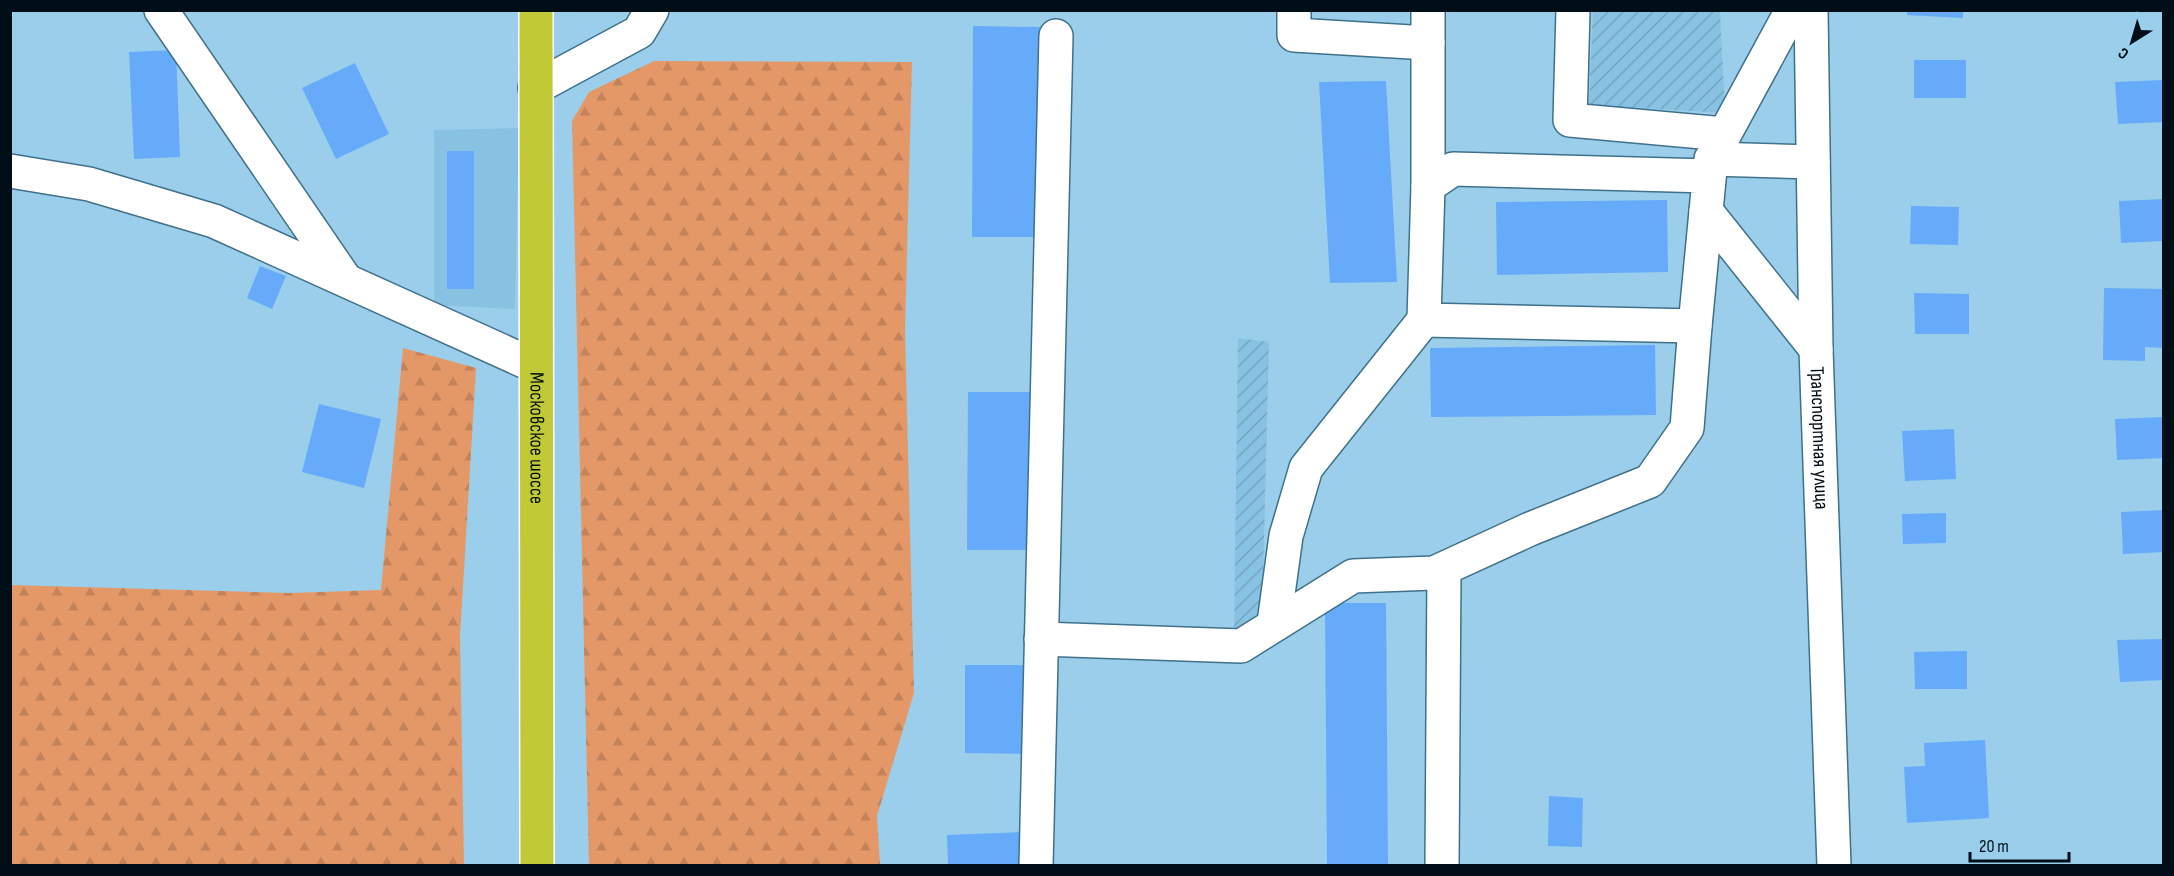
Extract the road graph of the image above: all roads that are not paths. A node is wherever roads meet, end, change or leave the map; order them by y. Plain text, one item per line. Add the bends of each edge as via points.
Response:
1 (161, 10) edge
2 (536, 10) edge
3 (651, 10) edge
4 (1428, 10) edge
5 (1573, 10) edge
6 (1792, 10) edge
7 (1811, 10) edge
8 (1288, 15) edge
9 (1056, 36) dead end
10 (1428, 43) junction
11 (535, 88) junction
12 (1715, 156) junction
13 (1813, 162) junction
14 (10, 171) edge
15 (1428, 186) junction
16 (1706, 211) junction
17 (345, 279) junction
18 (1424, 320) junction
19 (1695, 326) junction
20 (1816, 349) junction
21 (535, 366) junction
22 (1444, 569) junction
23 (1274, 623) junction
24 (1041, 639) junction
25 (537, 866) edge
26 (1036, 866) edge
27 (1442, 866) edge
28 (1834, 866) edge

1 - 17 street
2 - 11 highway, Московское шоссе
3 - 11 street via 639,32
4 - 10 street
5 - 12 street via 1570,120
6 - 12 street
7 - 13 street, Транспортная улица
8 - 10 street via 1294,35
9 - 24 street
10 - 15 street
11 - 21 highway, Московское шоссе
12 - 13 street
12 - 15 street via 1453,169
12 - 16 street
13 - 20 street, Транспортная улица
14 - 17 street via 89,184 214,221
15 - 18 street
16 - 19 street
16 - 20 street
17 - 21 street
18 - 19 street
18 - 23 street via 1306,468 1286,536
19 - 22 street via 1687,428 1650,481
20 - 28 street, Транспортная улица
21 - 25 highway, Московское шоссе
22 - 23 street via 1434,573 1353,576
22 - 27 street
23 - 24 street via 1241,646
24 - 26 street

